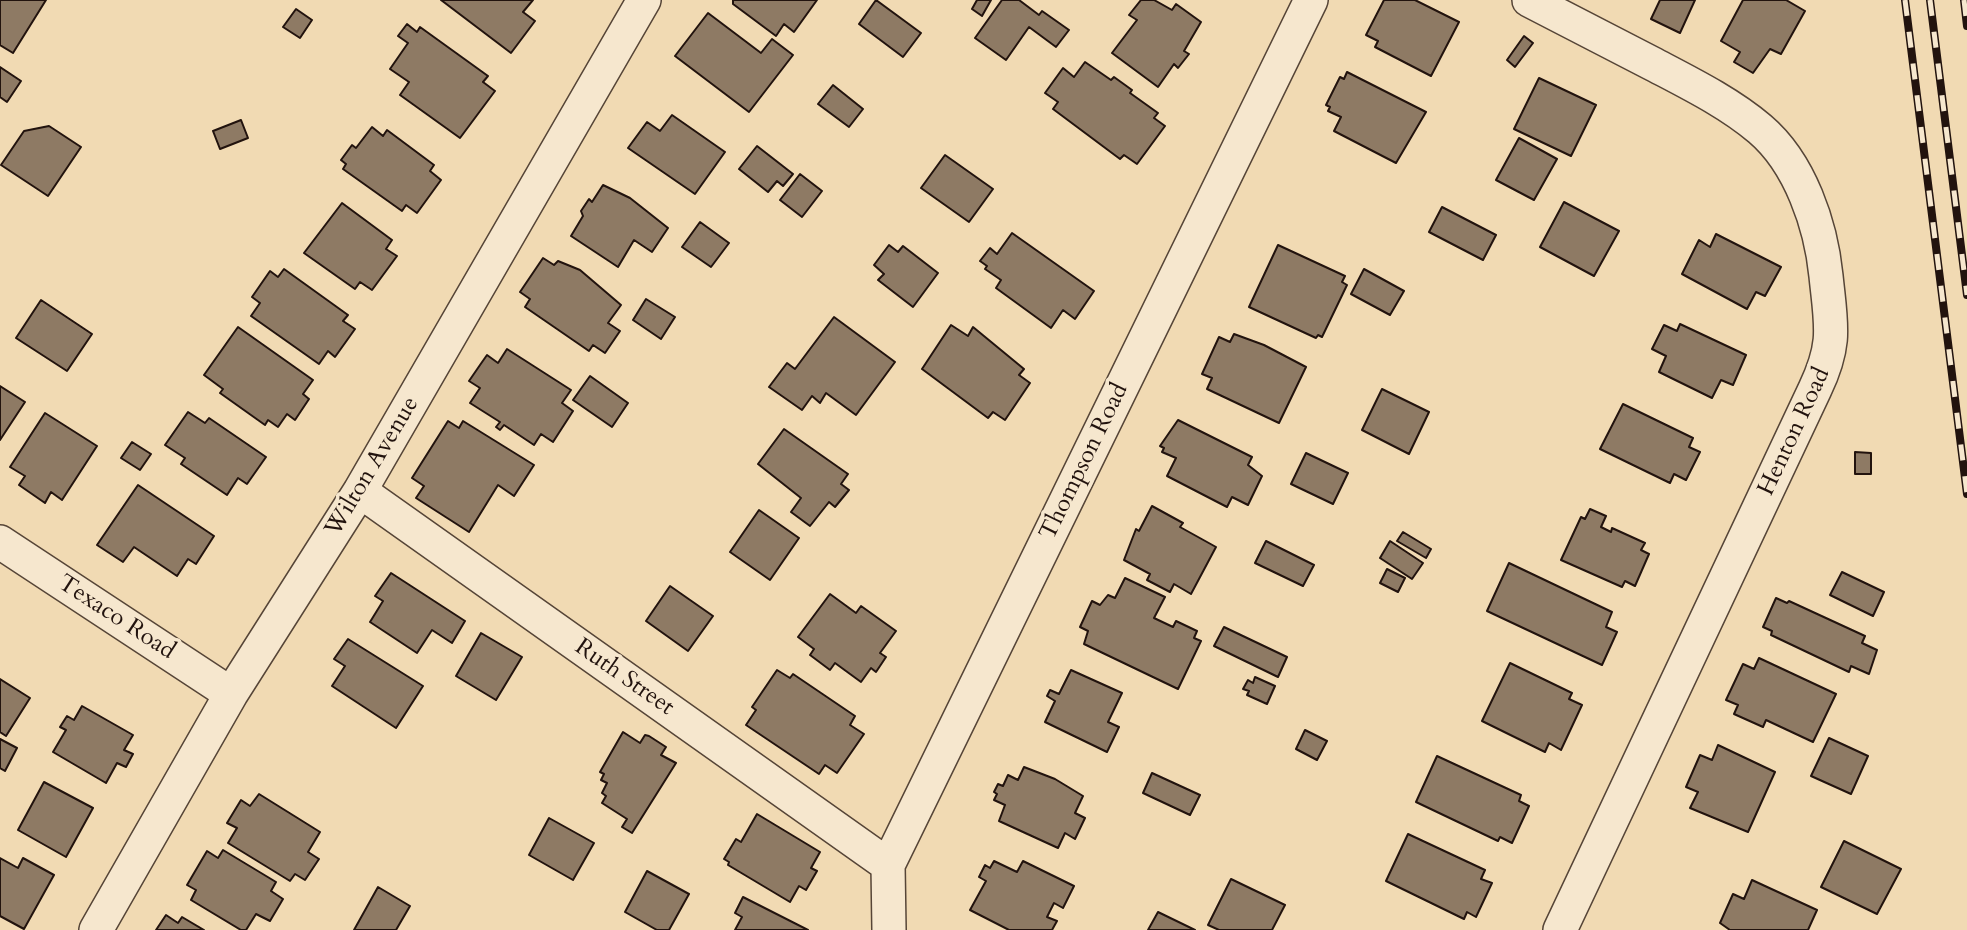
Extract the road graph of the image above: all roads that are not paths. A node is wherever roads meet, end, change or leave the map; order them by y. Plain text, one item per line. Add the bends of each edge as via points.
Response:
1 (644, 0) edge
2 (1311, 0) edge
3 (1529, 0) edge
4 (360, 491) junction
5 (0, 542) edge
6 (231, 694) junction
7 (888, 865) junction
8 (96, 930) edge
9 (889, 930) edge
10 (1560, 930) edge

1 - 4 street, Wilton Avenue
2 - 7 street, Thompson Road
3 - 10 street, Henton Road via 1705,91 1761,130 1792,168 1814,218 1825,266 1832,336 1829,360
4 - 6 street, Wilton Avenue
4 - 7 street, Ruth Street
5 - 6 street, Texaco Road
6 - 8 street, Wilton Avenue
7 - 9 street, Thompson Road

